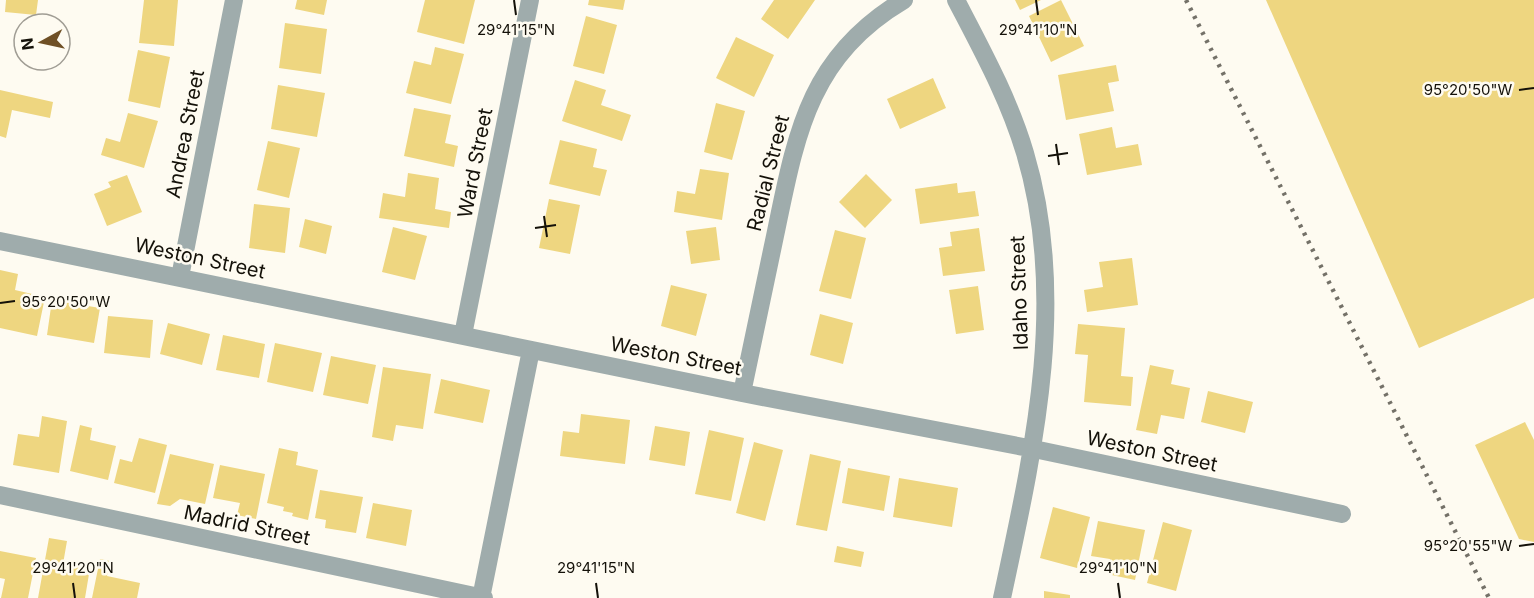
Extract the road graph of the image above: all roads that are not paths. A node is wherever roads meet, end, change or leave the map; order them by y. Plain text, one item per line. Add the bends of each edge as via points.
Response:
1 (234, 0) edge
2 (530, 0) edge
3 (904, 0) edge
4 (956, 0) edge
5 (0, 241) edge
6 (180, 277) junction
7 (463, 335) junction
8 (531, 350) junction
9 (742, 393) junction
10 (1034, 449) junction
11 (0, 495) edge
12 (1342, 514) dead end
13 (482, 598) edge
14 (1002, 598) edge

1 - 6 street, Andrea Street
2 - 7 street, Ward Street
3 - 9 street, Radial Street via 861,30 837,57 811,99 794,142
4 - 10 street, Idaho Street via 1002,88 1025,153 1038,209 1046,334
5 - 6 street, Weston Street
6 - 7 street, Weston Street
7 - 8 street, Weston Street
8 - 9 street, Weston Street
8 - 13 street
9 - 10 street, Weston Street
10 - 12 street, Weston Street
10 - 14 street, Idaho Street
11 - 13 street, Madrid Street

